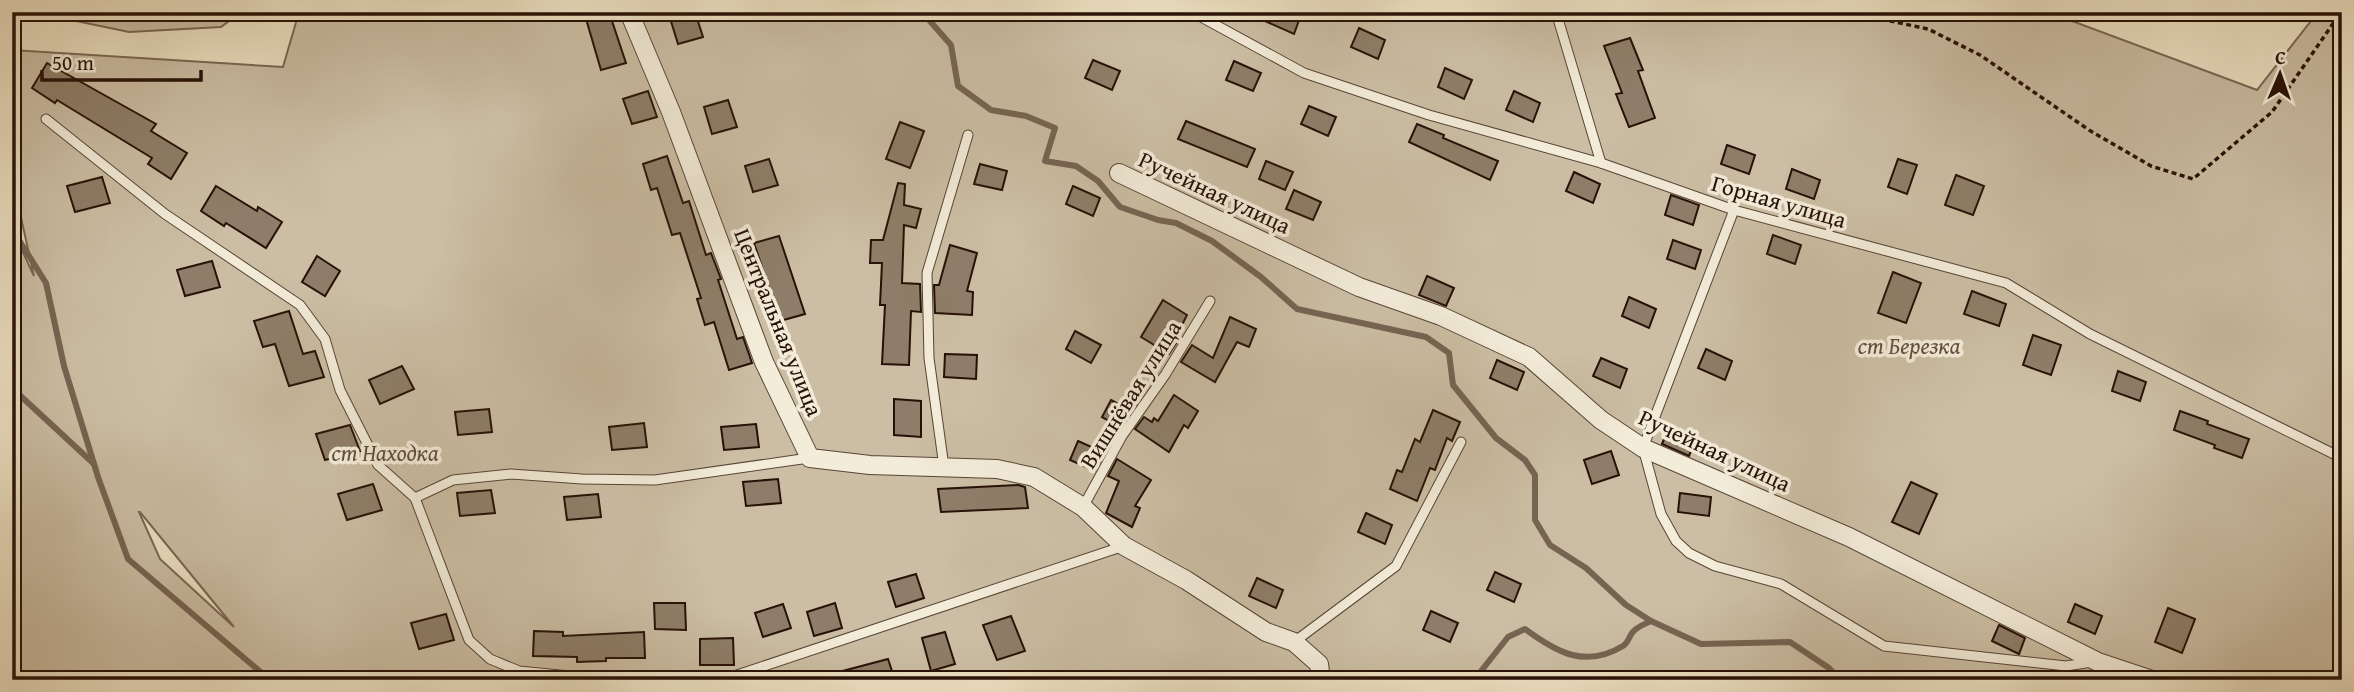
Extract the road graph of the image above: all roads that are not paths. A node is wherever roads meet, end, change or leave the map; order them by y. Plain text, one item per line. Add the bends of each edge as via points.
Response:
1 (629, 12) edge
2 (1192, 12) edge
3 (1556, 12) edge
4 (46, 120) dead end
5 (968, 135) dead end
6 (1601, 163) junction
7 (1119, 173) dead end
8 (1734, 210) junction
9 (1210, 302) dead end
10 (1461, 442) dead end
11 (1643, 449) junction
12 (810, 458) junction
13 (2342, 458) edge
14 (944, 467) junction
15 (415, 498) junction
16 (1083, 507) junction
17 (1124, 546) junction
18 (1294, 642) junction
19 (2098, 662) junction
20 (1321, 680) edge
21 (2152, 680) edge

1 - 12 street, Центральная улица via 764,362
2 - 6 lane, Горная улица via 1304,73 1429,115
3 - 6 lane
4 - 15 lane via 164,214 300,305 325,339 341,390 378,466
5 - 14 lane via 927,273 929,358
6 - 8 lane, Горная улица
7 - 11 street, Ручейная улица via 1359,287 1441,316 1529,357 1601,420
8 - 11 lane
8 - 13 lane, Горная улица via 2006,283 2090,334
9 - 16 lane, Вишнёвая улица via 1122,436
10 - 18 lane via 1396,566
11 - 19 street, Ручейная улица via 1849,537
11 - 19 lane via 1661,514 1676,541 1689,553 1715,566 1781,584 1884,646 2066,666
12 - 14 street
12 - 15 lane via 655,480 488,476 453,480
14 - 16 street via 997,469 1034,477
15 - 17 lane via 469,640 490,659 519,671 590,678 725,679
16 - 17 street
17 - 18 street via 1266,632
18 - 20 street via 1319,664
19 - 21 street, Ручейная улица

